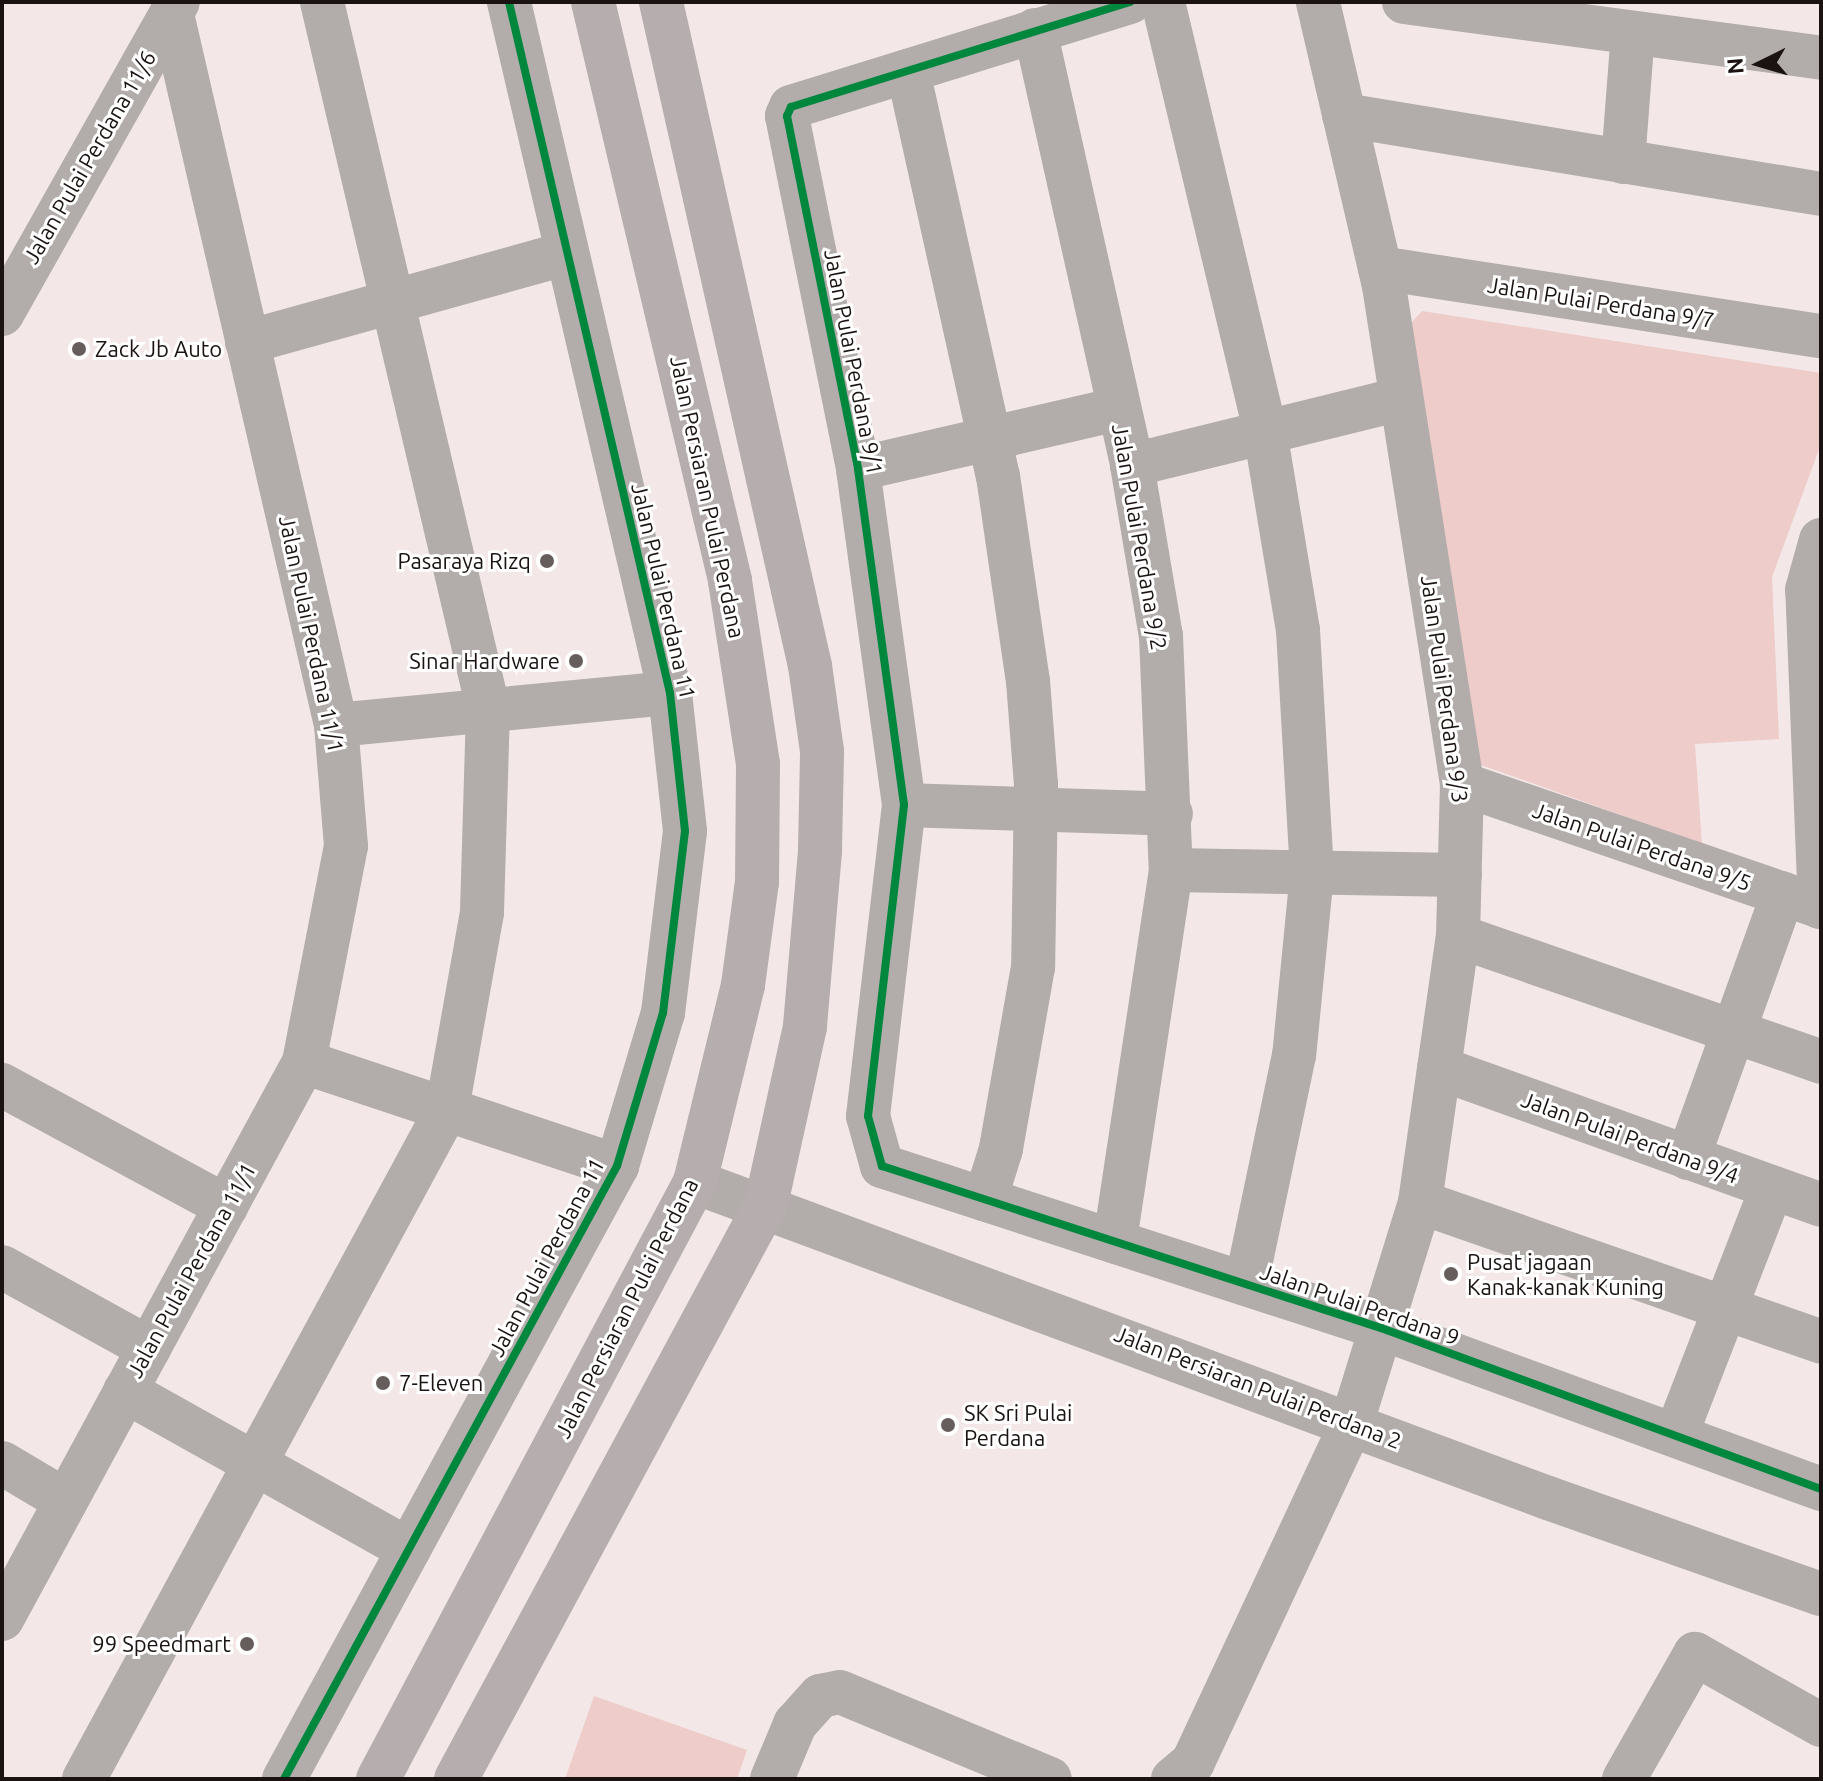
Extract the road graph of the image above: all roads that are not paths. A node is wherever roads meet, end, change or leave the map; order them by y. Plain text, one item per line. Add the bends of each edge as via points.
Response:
1 (322, 2) edge
2 (509, 2) edge
3 (593, 2) edge
4 (661, 2) edge
5 (1130, 2) edge
6 (1163, 2) edge
7 (1318, 2) edge
8 (1404, 2) edge
9 (175, 8) edge
10 (1522, 10) edge
11 (1035, 30) junction
12 (1633, 33) junction
13 (1821, 58) edge
14 (908, 71) junction
15 (1344, 115) junction
16 (1623, 162) junction
17 (1821, 194) edge
18 (16, 250) edge
19 (567, 253) junction
20 (1380, 268) junction
21 (392, 301) junction
22 (2, 314) edge
23 (1821, 336) edge
24 (247, 342) junction
25 (1401, 399) junction
26 (1117, 409) junction
27 (1265, 431) junction
28 (987, 440) junction
29 (1132, 465) junction
30 (858, 469) junction
31 (1821, 540) edge
32 (670, 693) junction
33 (488, 708) junction
34 (336, 725) junction
35 (1462, 784) junction
36 (904, 805) junction
37 (1036, 810) junction
38 (1171, 814) junction
39 (1171, 870) junction
40 (1312, 873) junction
41 (1460, 875) junction
42 (1808, 903) edge
43 (1458, 936) junction
44 (1734, 1031) junction
45 (304, 1062) junction
46 (1821, 1062) edge
47 (1439, 1068) junction
48 (2, 1085) edge
49 (447, 1109) junction
50 (1688, 1158) junction
51 (617, 1166) junction
52 (882, 1166) joint
53 (695, 1182) junction
54 (1772, 1188) junction
55 (985, 1200) junction
56 (1420, 1202) junction
57 (766, 1204) junction
58 (1821, 1205) edge
59 (226, 1206) junction
60 (1115, 1242) junction
61 (2, 1267) edge
62 (1246, 1284) junction
63 (1725, 1309) junction
64 (1381, 1328) junction
65 (1821, 1342) edge
66 (149, 1348) junction
67 (125, 1391) junction
68 (1352, 1422) junction
69 (1676, 1435) junction
70 (2, 1463) edge
71 (255, 1464) junction
72 (1821, 1489) edge
73 (66, 1501) junction
74 (409, 1550) junction
75 (1821, 1594) edge
76 (2, 1619) edge
77 (1821, 1725) edge
78 (84, 1779) edge
79 (284, 1779) edge
80 (378, 1779) edge
81 (456, 1779) edge
82 (772, 1779) edge
83 (1050, 1779) edge
84 (1173, 1779) edge
85 (1624, 1779) edge

1 - 21 street
2 - 19 street, Jalan Pulai Perdana 11
3 - 53 main road, Jalan Persiaran Pulai Perdana via 730,580 758,764 757,882 743,985
4 - 57 main road via 810,666 822,751 805,1026
5 - 11 street, Jalan Pulai Perdana 9/1
6 - 27 street
7 - 15 street, Jalan Pulai Perdana 9/3
8 - 10 street
9 - 18 street, Jalan Pulai Perdana 11/6
9 - 24 street, Jalan Pulai Perdana 11/1
10 - 12 street
11 - 14 street, Jalan Pulai Perdana 9/1
11 - 26 street, Jalan Pulai Perdana 9/2
12 - 13 street
12 - 16 street
14 - 28 street
14 - 30 street, Jalan Pulai Perdana 9/1 via 791,107 787,116
15 - 16 street
15 - 20 street, Jalan Pulai Perdana 9/3
16 - 17 street
18 - 22 street, Jalan Pulai Perdana 11/6
19 - 21 street
19 - 32 street, Jalan Pulai Perdana 11
20 - 23 street, Jalan Pulai Perdana 9/7
20 - 25 street, Jalan Pulai Perdana 9/3
21 - 24 street
21 - 33 street
24 - 34 street, Jalan Pulai Perdana 11/1
25 - 27 street
25 - 35 street, Jalan Pulai Perdana 9/3
26 - 28 street
26 - 29 street, Jalan Pulai Perdana 9/2
27 - 29 street
27 - 40 street via 1298,630
28 - 30 street
28 - 37 street via 998,476 1028,681
29 - 38 street, Jalan Pulai Perdana 9/2 via 1161,636
30 - 36 street, Jalan Pulai Perdana 9/1
31 - 42 street via 1807,590
32 - 33 street
32 - 51 street, Jalan Pulai Perdana 11 via 685,831 663,1013
33 - 34 street
33 - 49 street via 482,912
34 - 45 street, Jalan Pulai Perdana 11/1 via 346,846
35 - 41 street, Jalan Pulai Perdana 9/3
35 - 42 street, Jalan Pulai Perdana 9/5
36 - 37 street
36 - 52 street, Jalan Pulai Perdana 9/1 via 868,1116
37 - 38 street
37 - 55 street via 1033,967 1001,1149
38 - 39 street, Jalan Pulai Perdana 9/2
39 - 40 street
39 - 60 street, Jalan Pulai Perdana 9/2
40 - 41 street
40 - 62 street via 1294,1055
41 - 43 street, Jalan Pulai Perdana 9/3
42 - 44 street
43 - 44 street
43 - 47 street, Jalan Pulai Perdana 9/3
44 - 46 street
44 - 50 street
45 - 49 street
45 - 59 street, Jalan Pulai Perdana 11/1
47 - 50 street, Jalan Pulai Perdana 9/4
47 - 56 street, Jalan Pulai Perdana 9/3
48 - 59 street
49 - 51 street
49 - 71 street
50 - 54 street, Jalan Pulai Perdana 9/4
51 - 74 street, Jalan Pulai Perdana 11
52 - 55 street, Jalan Pulai Perdana 9
53 - 57 street, Jalan Persiaran Pulai Perdana 2
53 - 80 main road, Jalan Persiaran Pulai Perdana
54 - 58 street, Jalan Pulai Perdana 9/4
54 - 63 street
55 - 60 street, Jalan Pulai Perdana 9
56 - 63 street
56 - 64 street, Jalan Pulai Perdana 9/3
57 - 68 street, Jalan Persiaran Pulai Perdana 2
57 - 81 main road
59 - 66 street, Jalan Pulai Perdana 11/1
60 - 62 street, Jalan Pulai Perdana 9
61 - 66 street
62 - 64 street, Jalan Pulai Perdana 9
63 - 65 street
63 - 69 street
64 - 68 street, Jalan Pulai Perdana 9/3
64 - 69 street, Jalan Pulai Perdana 9
66 - 67 street, Jalan Pulai Perdana 11/1
67 - 71 street
67 - 73 street, Jalan Pulai Perdana 11/1
68 - 75 street, Jalan Persiaran Pulai Perdana 2
68 - 84 street, Jalan Pulai Perdana 9/3 via 1193,1762
69 - 72 street, Jalan Pulai Perdana 9
70 - 73 street
71 - 74 street
71 - 78 street
73 - 76 street, Jalan Pulai Perdana 11/1
74 - 79 street, Jalan Pulai Perdana 11
77 - 85 street via 1695,1654
82 - 83 street via 795,1724 820,1696 840,1692

